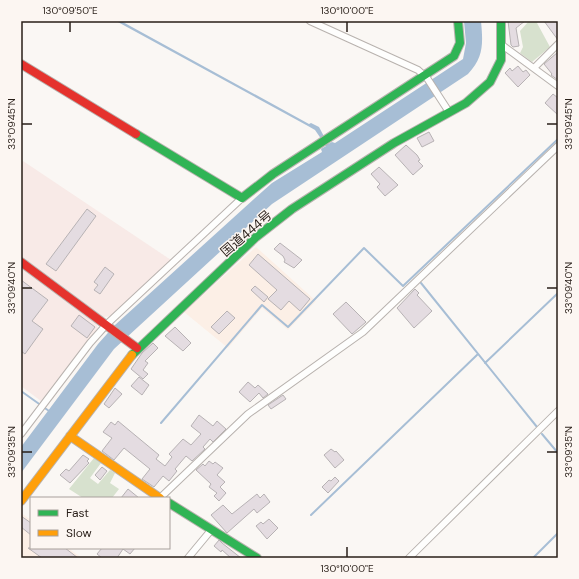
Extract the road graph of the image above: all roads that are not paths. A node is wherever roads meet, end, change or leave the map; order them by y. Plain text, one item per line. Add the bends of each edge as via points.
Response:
1 (310, 21) edge
2 (458, 21) edge
3 (501, 21) edge
4 (558, 44) edge
5 (502, 45) junction
6 (21, 64) edge
7 (534, 68) junction
8 (426, 77) junction
9 (558, 86) edge
10 (449, 112) junction
11 (558, 146) edge
12 (242, 198) junction
13 (21, 262) edge
14 (108, 325) junction
15 (137, 348) junction
16 (558, 411) edge
17 (21, 434) edge
18 (70, 436) junction
19 (159, 497) edge
20 (161, 497) edge
21 (21, 501) edge
22 (170, 504) edge
23 (212, 529) junction
24 (188, 558) edge
25 (258, 558) edge
26 (409, 558) edge

1 - 8 street via 418,70
2 - 8 main road via 458,51
3 - 5 main road, 国道444号
4 - 7 street
5 - 7 street
5 - 10 main road, 国道444号 via 501,60 490,82 466,103
6 - 12 main road
7 - 9 street
8 - 10 street
8 - 12 main road via 273,174
10 - 15 main road, 国道444号 via 394,143 292,209 256,237
11 - 20 street via 363,332 248,414
12 - 14 street
13 - 14 main road
14 - 15 main road
14 - 17 street via 90,343
15 - 18 main road, 国道444号
16 - 26 street
18 - 19 main road
18 - 21 main road, 国道444号
22 - 23 main road
23 - 24 street
23 - 25 main road

